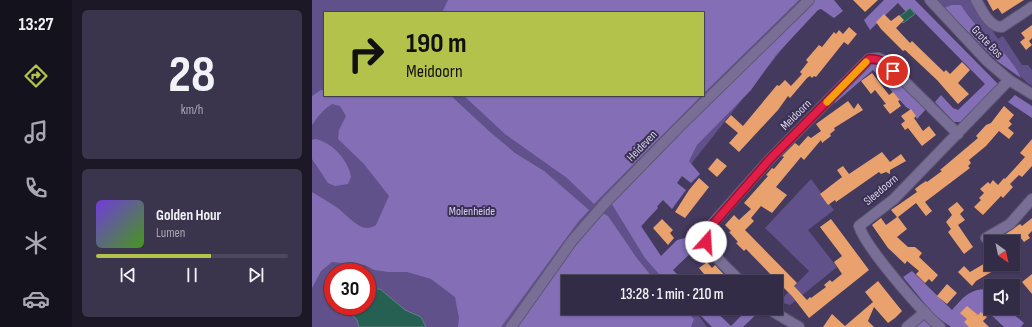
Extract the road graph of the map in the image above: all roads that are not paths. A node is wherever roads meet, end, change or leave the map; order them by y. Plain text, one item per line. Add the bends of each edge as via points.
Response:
1 (809, 0) edge
2 (930, 0) edge
3 (976, 0) edge
4 (1032, 7) edge
5 (1009, 80) junction
6 (1032, 94) edge
7 (958, 134) junction
8 (1032, 199) edge
9 (991, 235) edge
10 (734, 275) edge
11 (925, 312) junction
12 (779, 315) edge
13 (511, 327) edge
14 (799, 327) edge
15 (907, 327) edge
16 (940, 327) edge

1 - 13 street, Heideven via 606,202 572,241
2 - 5 street, Grote Bos via 987,62
3 - 4 street via 991,24 1002,28
5 - 6 street, Grote Bos
5 - 7 street, Sleedoorn
7 - 10 street, Meidoorn via 883,60 869,59 770,159 706,232 706,242 712,252
7 - 11 street, Sleedoorn via 894,199 859,226 871,247
8 - 9 street via 1010,224
11 - 15 street
11 - 16 street, Sleedoorn
12 - 14 street

